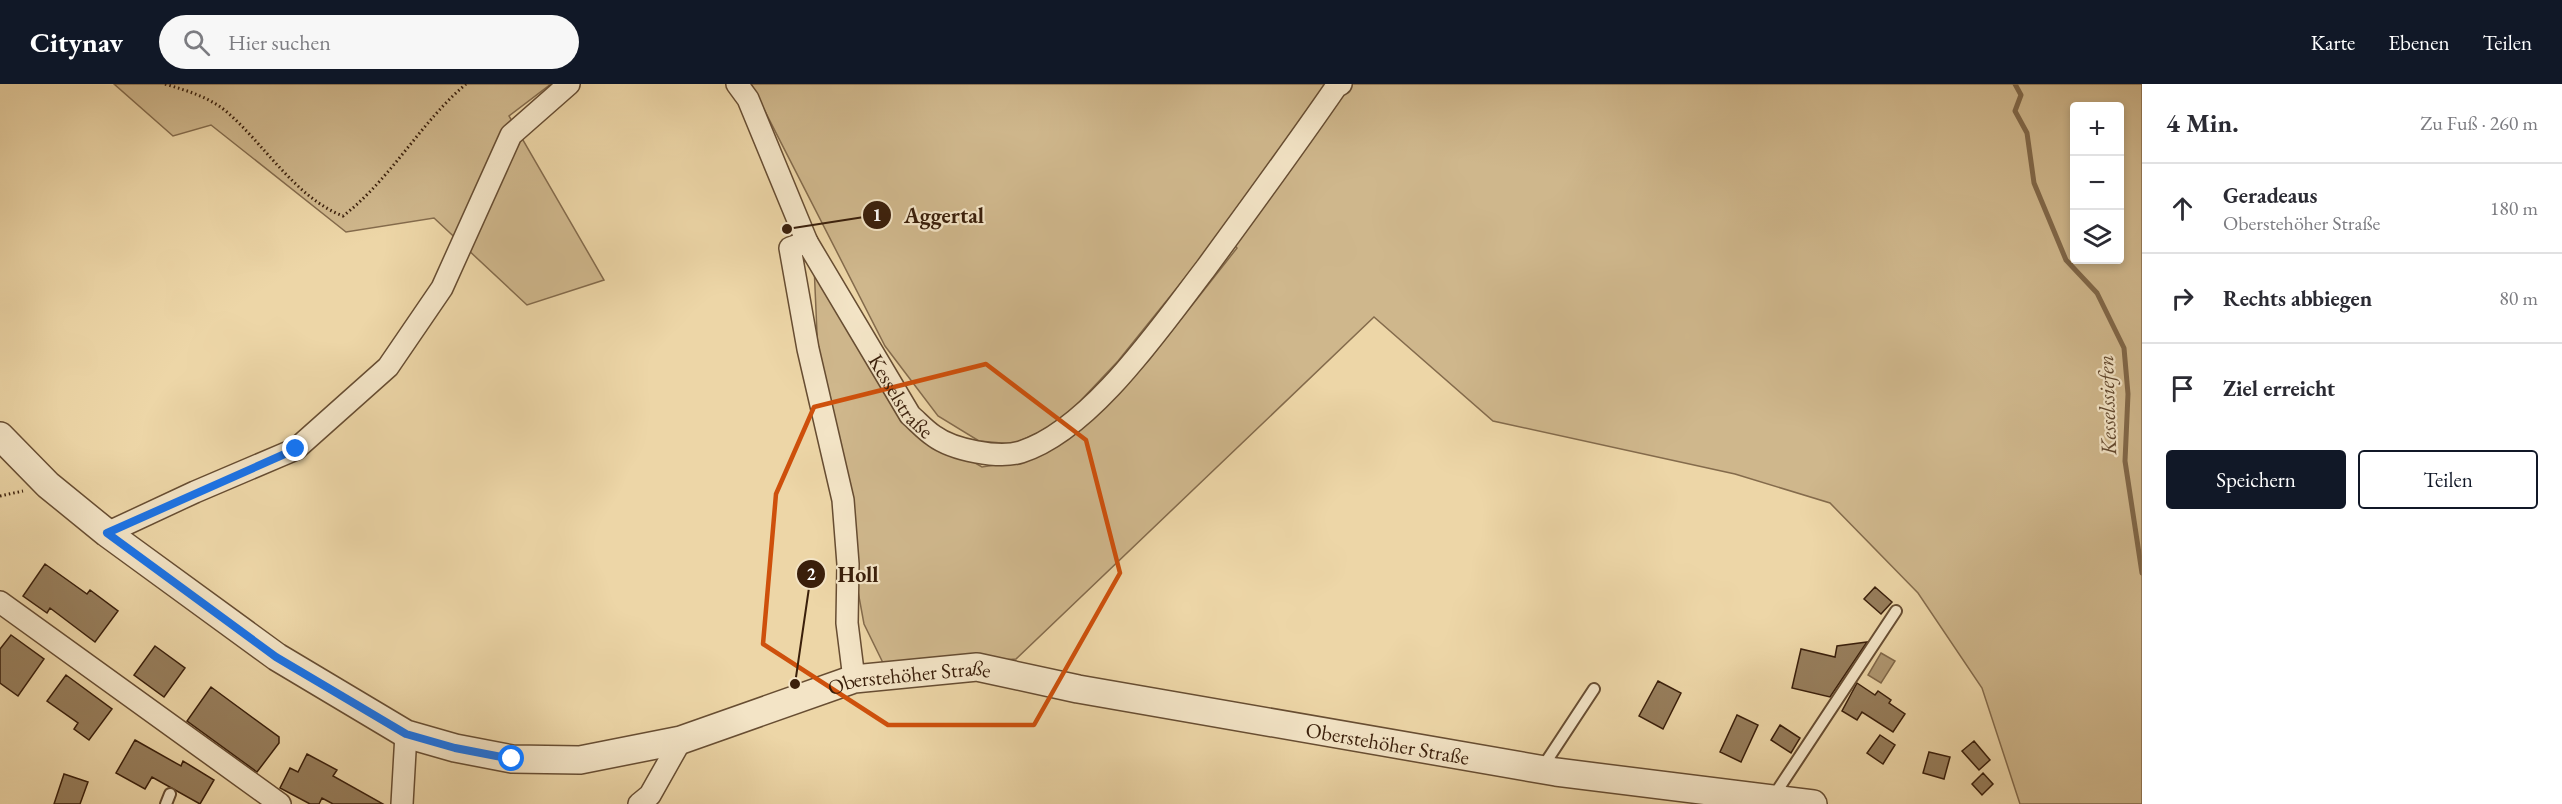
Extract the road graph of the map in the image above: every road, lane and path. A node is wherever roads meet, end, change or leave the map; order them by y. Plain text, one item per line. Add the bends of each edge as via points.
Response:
1 (165, 84) edge
2 (466, 84) edge
3 (569, 84) edge
4 (736, 84) edge
5 (1341, 84) edge
6 (807, 242) junction
7 (0, 436) edge
8 (107, 533) junction
9 (0, 602) edge
10 (1896, 611) dead end
11 (854, 679) junction
12 (1594, 689) dead end
13 (406, 734) junction
14 (681, 740) junction
15 (1542, 769) junction
16 (1771, 800) junction
17 (280, 804) edge
18 (402, 804) edge
19 (639, 804) edge
20 (1813, 804) edge

1 - 2 path via 204,96 227,112 326,209 343,216 360,203
3 - 8 street via 511,135 442,288 388,368 296,449
4 - 6 street, Kesselstraße via 748,99
5 - 6 street, Kesselstraße via 1129,365 1075,421 1020,453 965,450 934,437 910,415
6 - 11 street via 790,248 807,349 843,500
7 - 8 street, Oberstehöher Straße via 48,485
8 - 13 street, Oberstehöher Straße via 276,657
9 - 17 street
10 - 16 lane
11 - 14 street, Oberstehöher Straße
11 - 15 street, Oberstehöher Straße via 977,667 1090,691
12 - 15 lane
13 - 14 street, Oberstehöher Straße via 455,748 524,759 580,760
13 - 18 street
14 - 19 street via 650,795
15 - 16 street, Oberstehöher Straße
16 - 20 street, Oberstehöher Straße

